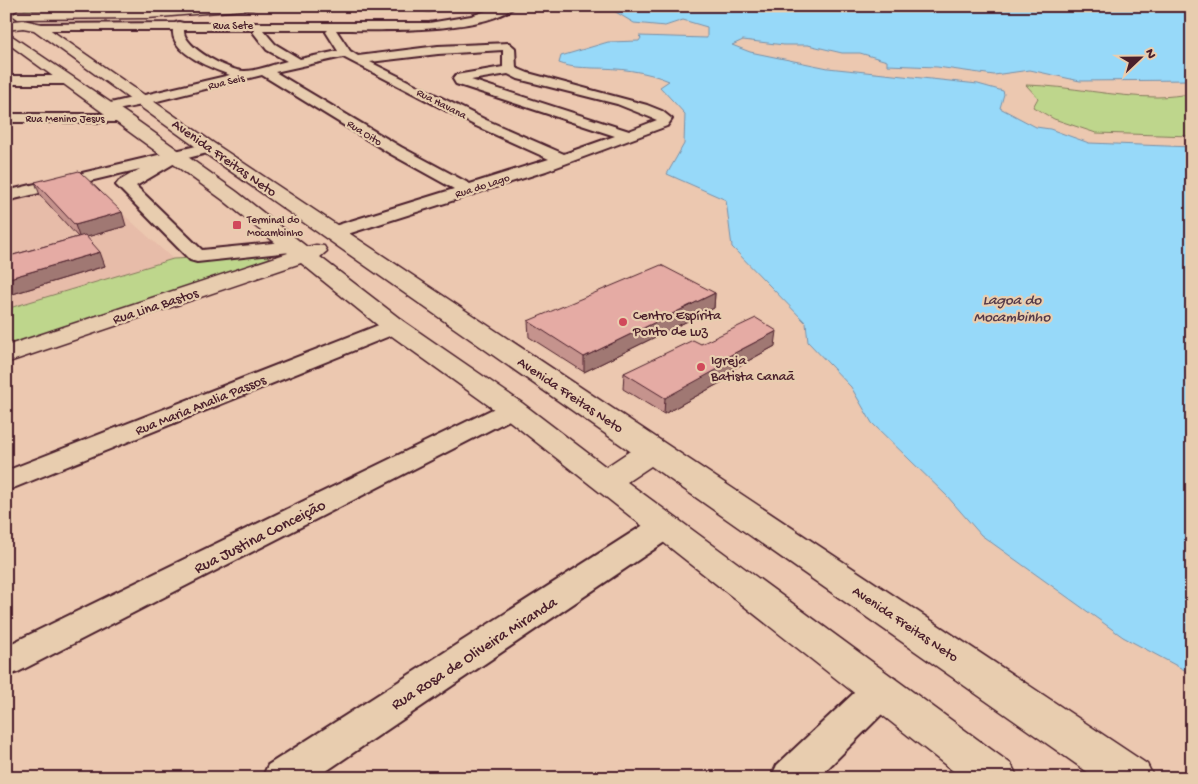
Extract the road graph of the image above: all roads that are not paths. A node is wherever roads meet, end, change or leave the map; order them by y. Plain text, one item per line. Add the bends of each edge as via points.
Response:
1 (253, 6) edge
2 (510, 6) edge
3 (431, 7) edge
4 (6, 14) edge
5 (38, 21) junction
6 (453, 22) junction
7 (179, 25) junction
8 (6, 26) edge
9 (259, 32) dead end
10 (332, 32) dead end
11 (6, 36) edge
12 (351, 56) junction
13 (297, 62) junction
14 (510, 70) junction
15 (264, 71) junction
16 (244, 76) junction
17 (6, 80) edge
18 (65, 80) junction
19 (107, 108) junction
20 (134, 109) junction
21 (6, 118) edge
22 (630, 136) junction
23 (209, 148) junction
24 (174, 156) junction
25 (563, 159) junction
26 (468, 190) junction
27 (6, 196) edge
28 (340, 236) junction
29 (298, 251) junction
30 (394, 326) junction
31 (6, 355) edge
32 (512, 409) junction
33 (654, 450) junction
34 (6, 482) edge
35 (605, 482) junction
36 (664, 527) junction
37 (6, 662) edge
38 (882, 690) junction
39 (1119, 774) edge
40 (282, 778) edge
41 (791, 778) edge
42 (996, 778) edge

1 - 5 main road
2 - 6 street, Rua Sete via 500,12
3 - 6 street
4 - 5 main road
5 - 7 street, Rua Sete
5 - 8 main road, Avenida Freitas Neto
5 - 20 main road, Avenida Freitas Neto
6 - 7 street, Rua Sete via 429,26
7 - 16 street via 177,37 193,54
9 - 13 street via 271,47
10 - 12 street
11 - 18 main road, Avenida Freitas Neto
12 - 13 street, Rua Seis
12 - 14 street, Rua Seis via 505,46 509,48
12 - 25 street, Rua Havana via 481,123
13 - 15 street, Rua Seis
14 - 22 street, Rua do Lago via 640,107 657,113 665,120
14 - 22 street via 460,79 496,95
15 - 16 street, Rua Seis
15 - 26 street, Rua Oito
16 - 20 street, Rua Seis
17 - 18 street
18 - 19 main road, Avenida Freitas Neto
19 - 20 main road, Avenida Freitas Neto
19 - 20 street, Rua Seis
20 - 21 street, Rua Menino Jesus
20 - 23 main road, Avenida Freitas Neto
20 - 24 main road, Avenida Freitas Neto
22 - 25 street, Rua do Lago
23 - 24 street
23 - 28 main road, Avenida Freitas Neto
24 - 27 street
24 - 29 main road, Avenida Freitas Neto
24 - 29 street via 126,185 197,256
25 - 26 street, Rua do Lago
26 - 28 street, Rua do Lago
28 - 29 main road, Rua Lina Bastos
28 - 33 main road, Avenida Freitas Neto
29 - 30 main road, Avenida Freitas Neto
29 - 31 main road, Rua Lina Bastos
30 - 32 main road, Avenida Freitas Neto
30 - 34 street, Rua Maria Analia Passos
32 - 35 main road, Avenida Freitas Neto
32 - 37 street, Rua Justina Conceição
33 - 35 main road
33 - 39 main road, Avenida Freitas Neto
35 - 36 main road, Avenida Freitas Neto
36 - 38 main road, Avenida Freitas Neto
36 - 40 street, Rua Rosa de Oliveira Miranda
38 - 41 street
38 - 42 main road, Avenida Freitas Neto

